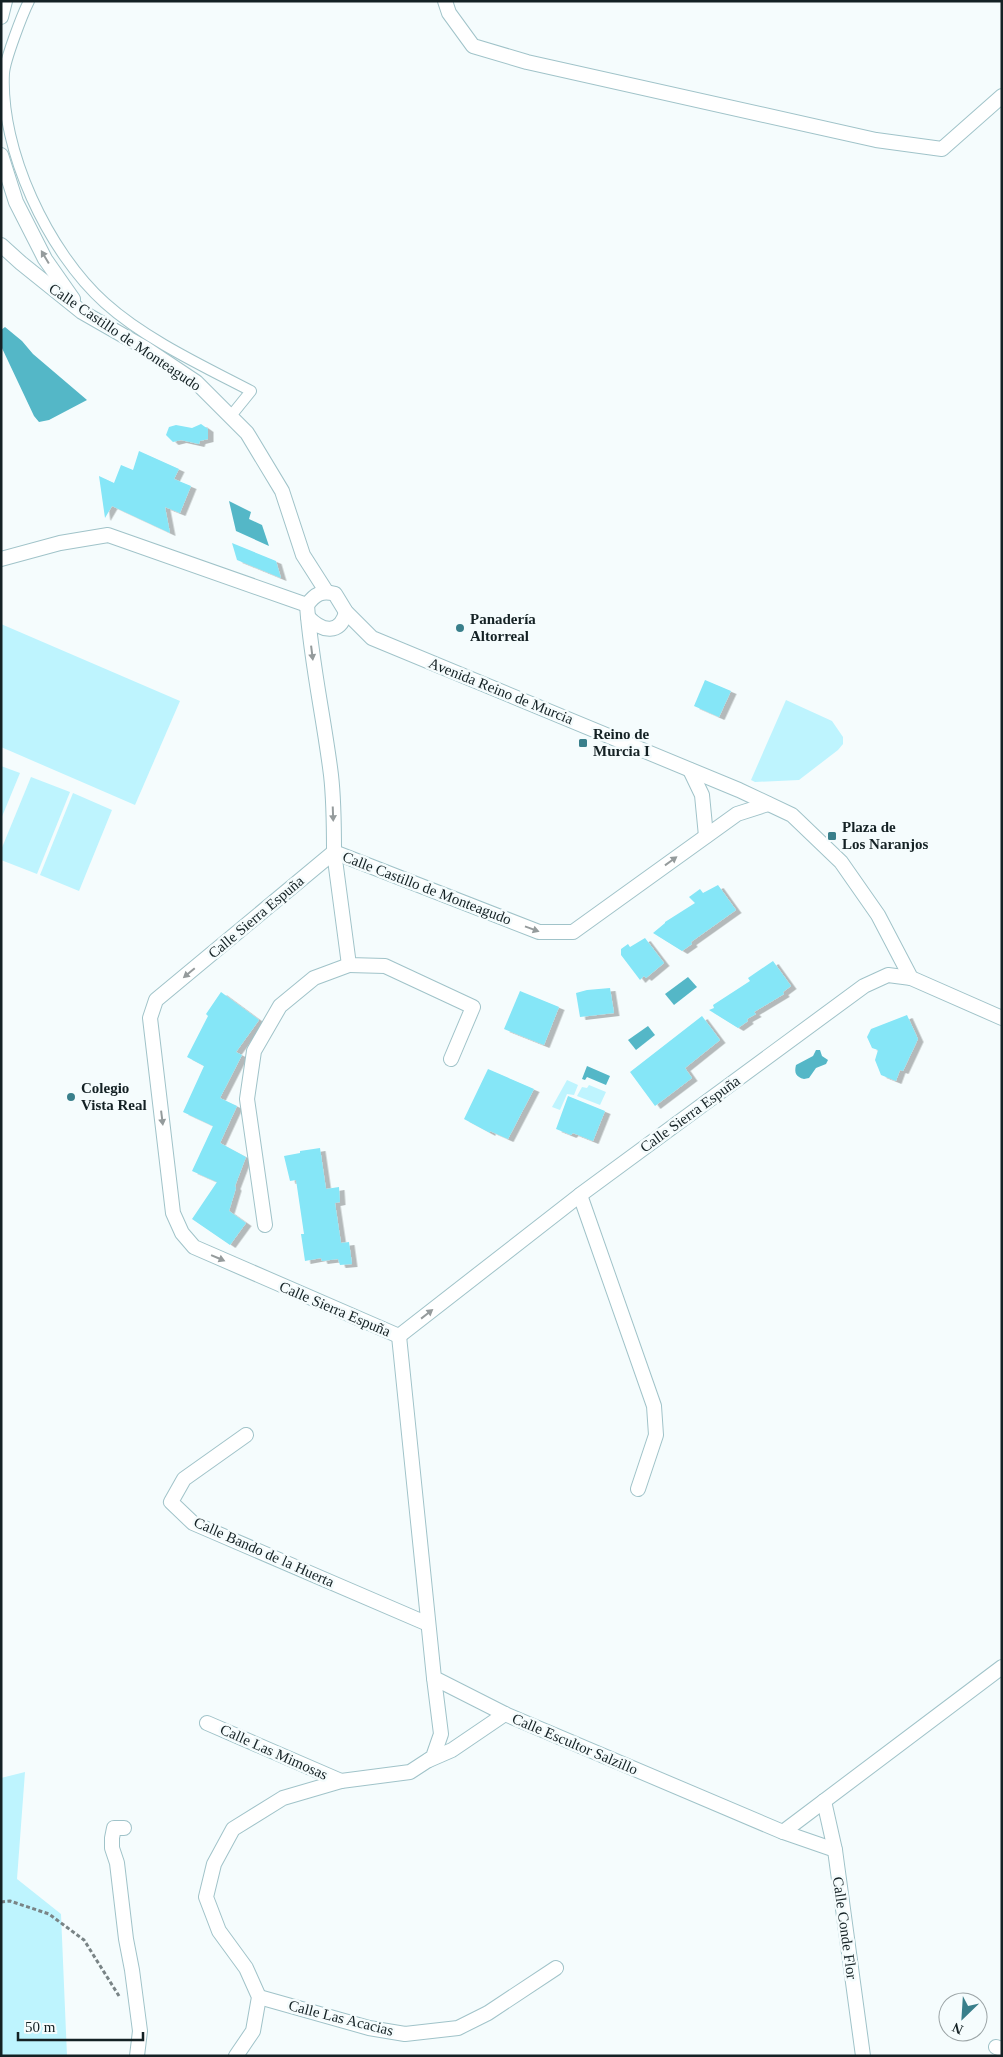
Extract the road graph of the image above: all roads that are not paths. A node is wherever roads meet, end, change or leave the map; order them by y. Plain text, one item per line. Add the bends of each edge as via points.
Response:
1 (5, 1) edge
2 (28, 1) edge
3 (446, 1) edge
4 (1, 17) edge
5 (1002, 96) edge
6 (1, 155) edge
7 (1, 245) edge
8 (82, 312) junction
9 (230, 416) junction
10 (1, 559) edge
11 (326, 591) junction
12 (307, 611) junction
13 (346, 612) junction
14 (338, 627) junction
15 (372, 638) junction
16 (690, 770) junction
17 (768, 804) junction
18 (706, 836) junction
19 (334, 852) junction
20 (349, 965) junction
21 (911, 978) junction
22 (1002, 1018) edge
23 (451, 1059) dead end
24 (580, 1196) junction
25 (265, 1225) dead end
26 (398, 1336) junction
27 (246, 1435) dead end
28 (638, 1489) dead end
29 (428, 1624) junction
30 (1002, 1667) edge
31 (434, 1678) junction
32 (505, 1714) junction
33 (208, 1722) dead end
34 (424, 1763) junction
35 (341, 1781) junction
36 (824, 1801) junction
37 (124, 1828) dead end
38 (783, 1832) junction
39 (835, 1850) junction
40 (556, 1968) dead end
41 (258, 1997) junction
42 (137, 2056) edge
43 (236, 2056) edge
44 (863, 2056) edge

1 - 4 street
2 - 9 street via 4,71 5,103 22,171 42,220 81,280 106,304 192,360 251,391
3 - 5 street via 449,13 473,46 527,62 876,140 942,150
8 -> 6 street via 45,259 16,202
7 - 8 street, Calle Castillo de Monteagudo
8 - 9 street, Calle Castillo de Monteagudo via 196,382
9 - 11 street, Calle Castillo de Monteagudo via 247,433 282,491 302,555
10 - 12 street, Avenida Reino de Murcia via 60,543 108,535
11 - 12 street via 314,595
11 - 13 street, Avenida Reino de Murcia via 335,594
12 - 14 street, Avenida Reino de Murcia via 313,623 329,629
12 -> 19 street, Calle Castillo de Monteagudo via 331,775
13 - 14 street
13 - 15 street, Avenida Reino de Murcia
14 - 15 street, Avenida Reino de Murcia
15 - 16 street, Avenida Reino de Murcia
16 - 17 street, Avenida Reino de Murcia
16 - 18 street via 702,795
17 - 18 street, Calle Castillo de Monteagudo via 737,814
17 - 21 street, Avenida Reino de Murcia via 792,815 841,862 878,915
19 -> 18 street, Calle Castillo de Monteagudo via 539,932 573,932
19 - 20 street
19 -> 26 street, Calle Sierra Espuña via 156,1000 150,1018 174,1213 182,1232 194,1247
20 - 23 street via 385,966 473,1007
20 - 25 street via 314,978 280,1006 254,1051 247,1099
21 - 22 street
21 - 24 street, Calle Sierra Espuña via 888,975 864,986
26 -> 24 street, Calle Sierra Espuña
24 - 28 street via 654,1406 656,1435
26 - 29 street
27 - 29 street, Calle Bando de la Huerta via 184,1479 171,1502 193,1523
29 - 31 street
30 - 36 street
31 - 32 street, Calle Escultor Salzillo
31 - 34 street via 441,1734 433,1756
32 - 34 street via 452,1750
32 - 38 street, Calle Escultor Salzillo
33 - 35 street, Calle Las Mimosas
34 - 35 street via 410,1772
35 - 41 street via 283,1798 232,1829 214,1864 206,1897 219,1931 246,1968
36 - 38 street
36 - 39 street, Calle Conde Flor
37 - 42 street via 114,1828 112,1838 140,2032
38 - 39 street, Calle Escultor Salzillo
39 - 44 street, Calle Conde Flor
40 - 41 street, Calle Las Acacias via 488,2013 458,2028 405,2034 369,2028
41 - 43 street via 253,2031

